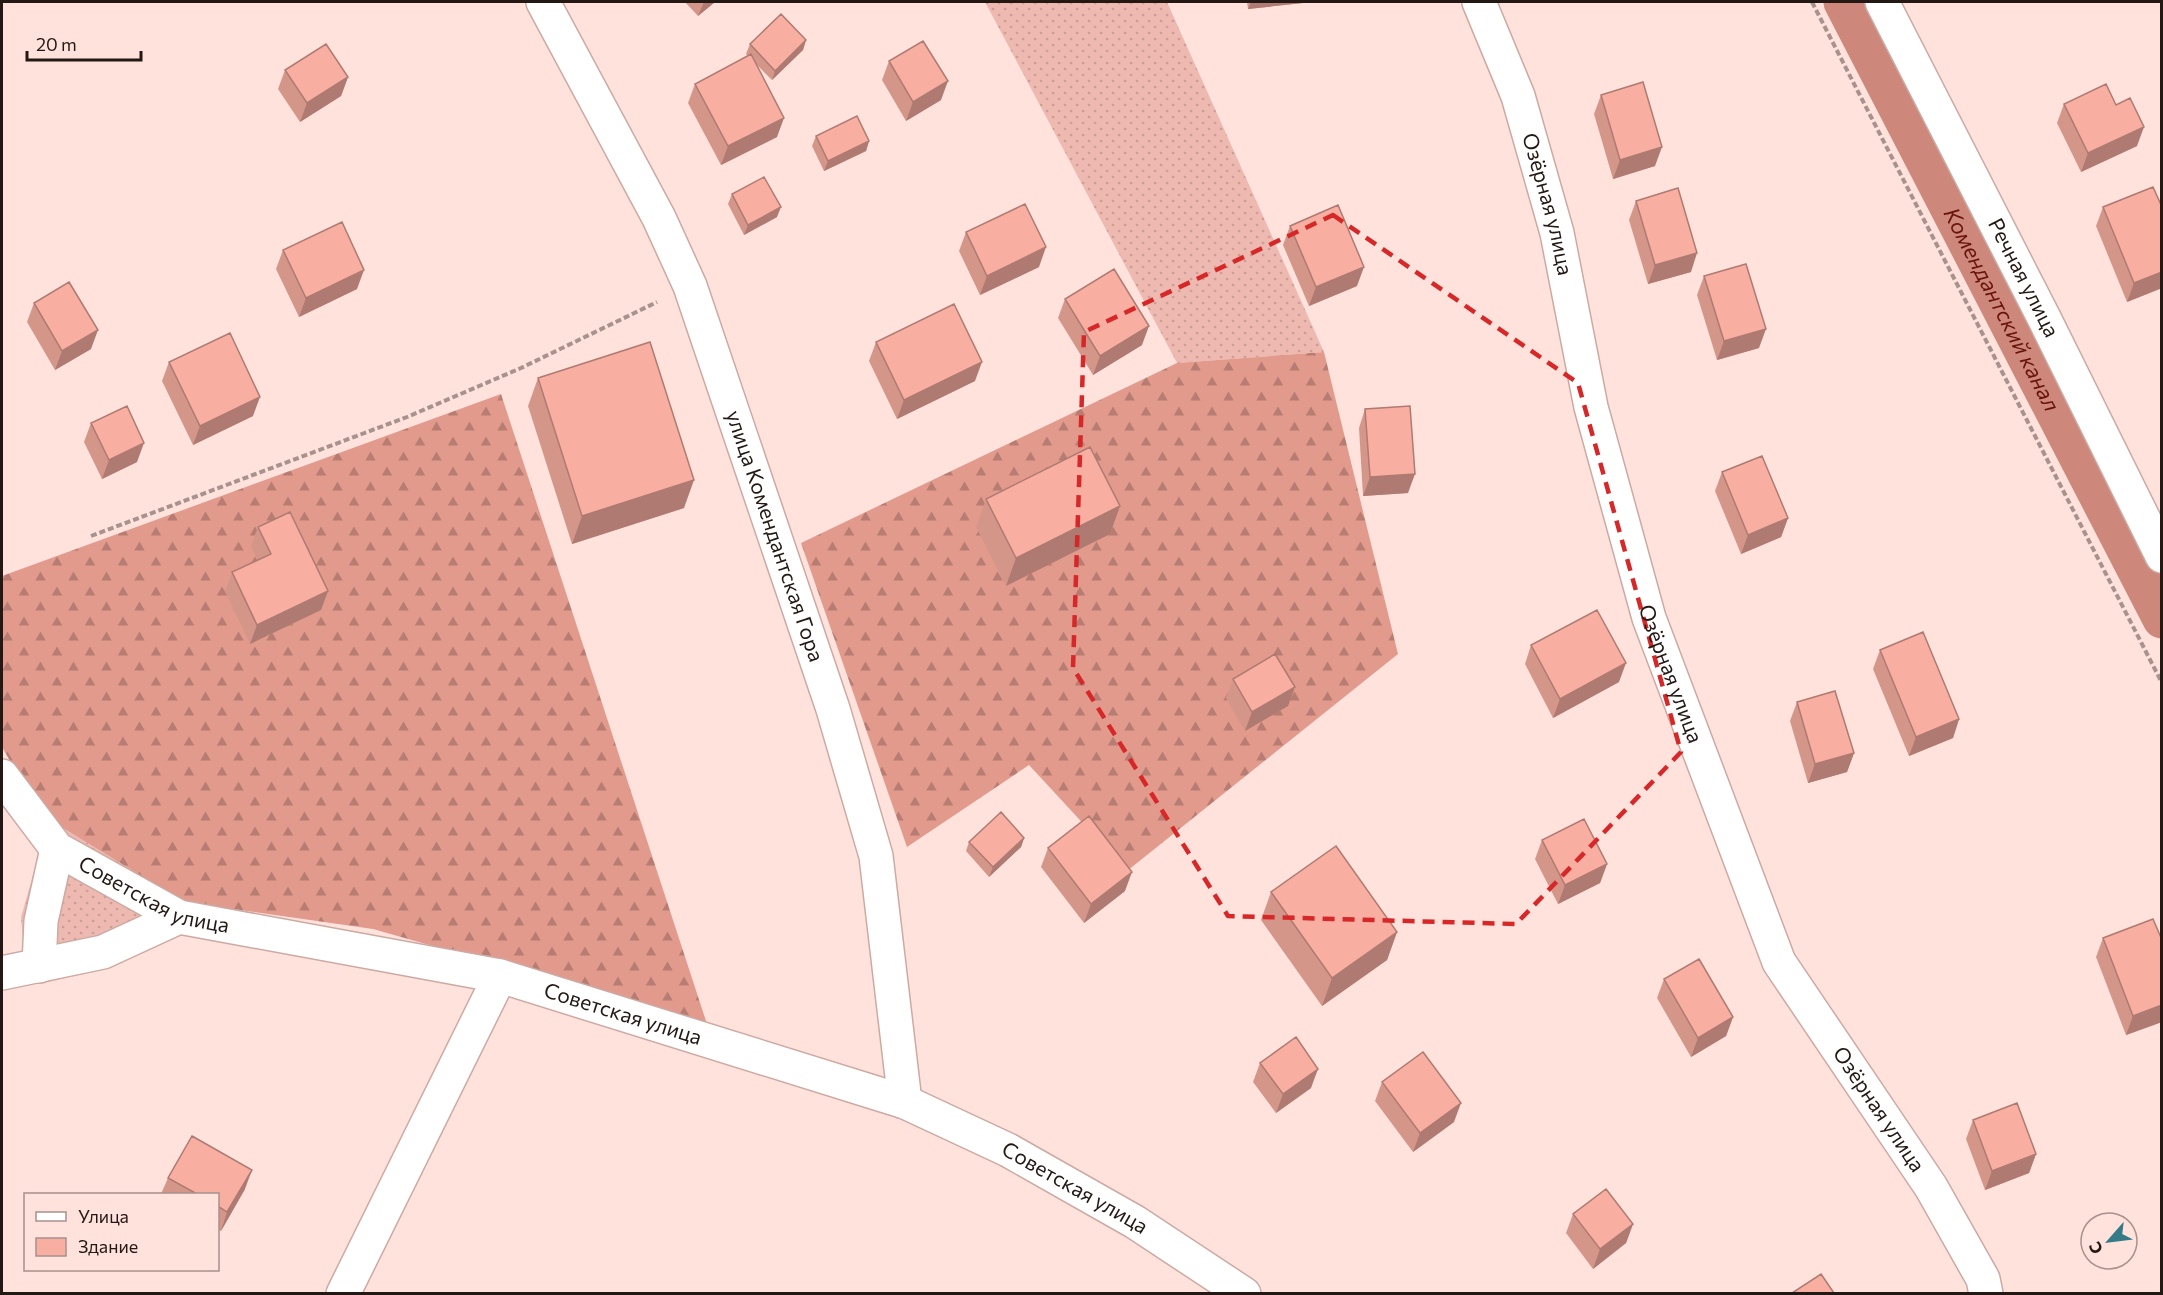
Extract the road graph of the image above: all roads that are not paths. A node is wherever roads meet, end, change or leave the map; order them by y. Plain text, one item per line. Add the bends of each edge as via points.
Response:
1 (543, 2) edge
2 (1479, 2) edge
3 (1882, 2) edge
4 (2162, 556) edge
5 (2, 776) edge
6 (57, 849) junction
7 (179, 917) junction
8 (39, 966) junction
9 (2, 973) edge
10 (500, 976) junction
11 (905, 1102) junction
12 (343, 1293) edge
13 (1244, 1293) edge
14 (1986, 1293) edge

1 - 11 street, улица Комендантская Гора via 659,218 690,286 833,709 876,855
2 - 14 street, Озёрная улица via 1518,96 1557,233 1591,407 1649,618 1779,962 1931,1187 1983,1279
3 - 4 street, Речная улица
5 - 6 street, Советская улица
6 - 7 street, Советская улица
6 - 8 street via 41,921
7 - 8 street via 103,952
7 - 10 street, Советская улица
8 - 9 street
10 - 11 street, Советская улица
10 - 12 street
11 - 13 street, Советская улица via 1008,1150 1135,1222

